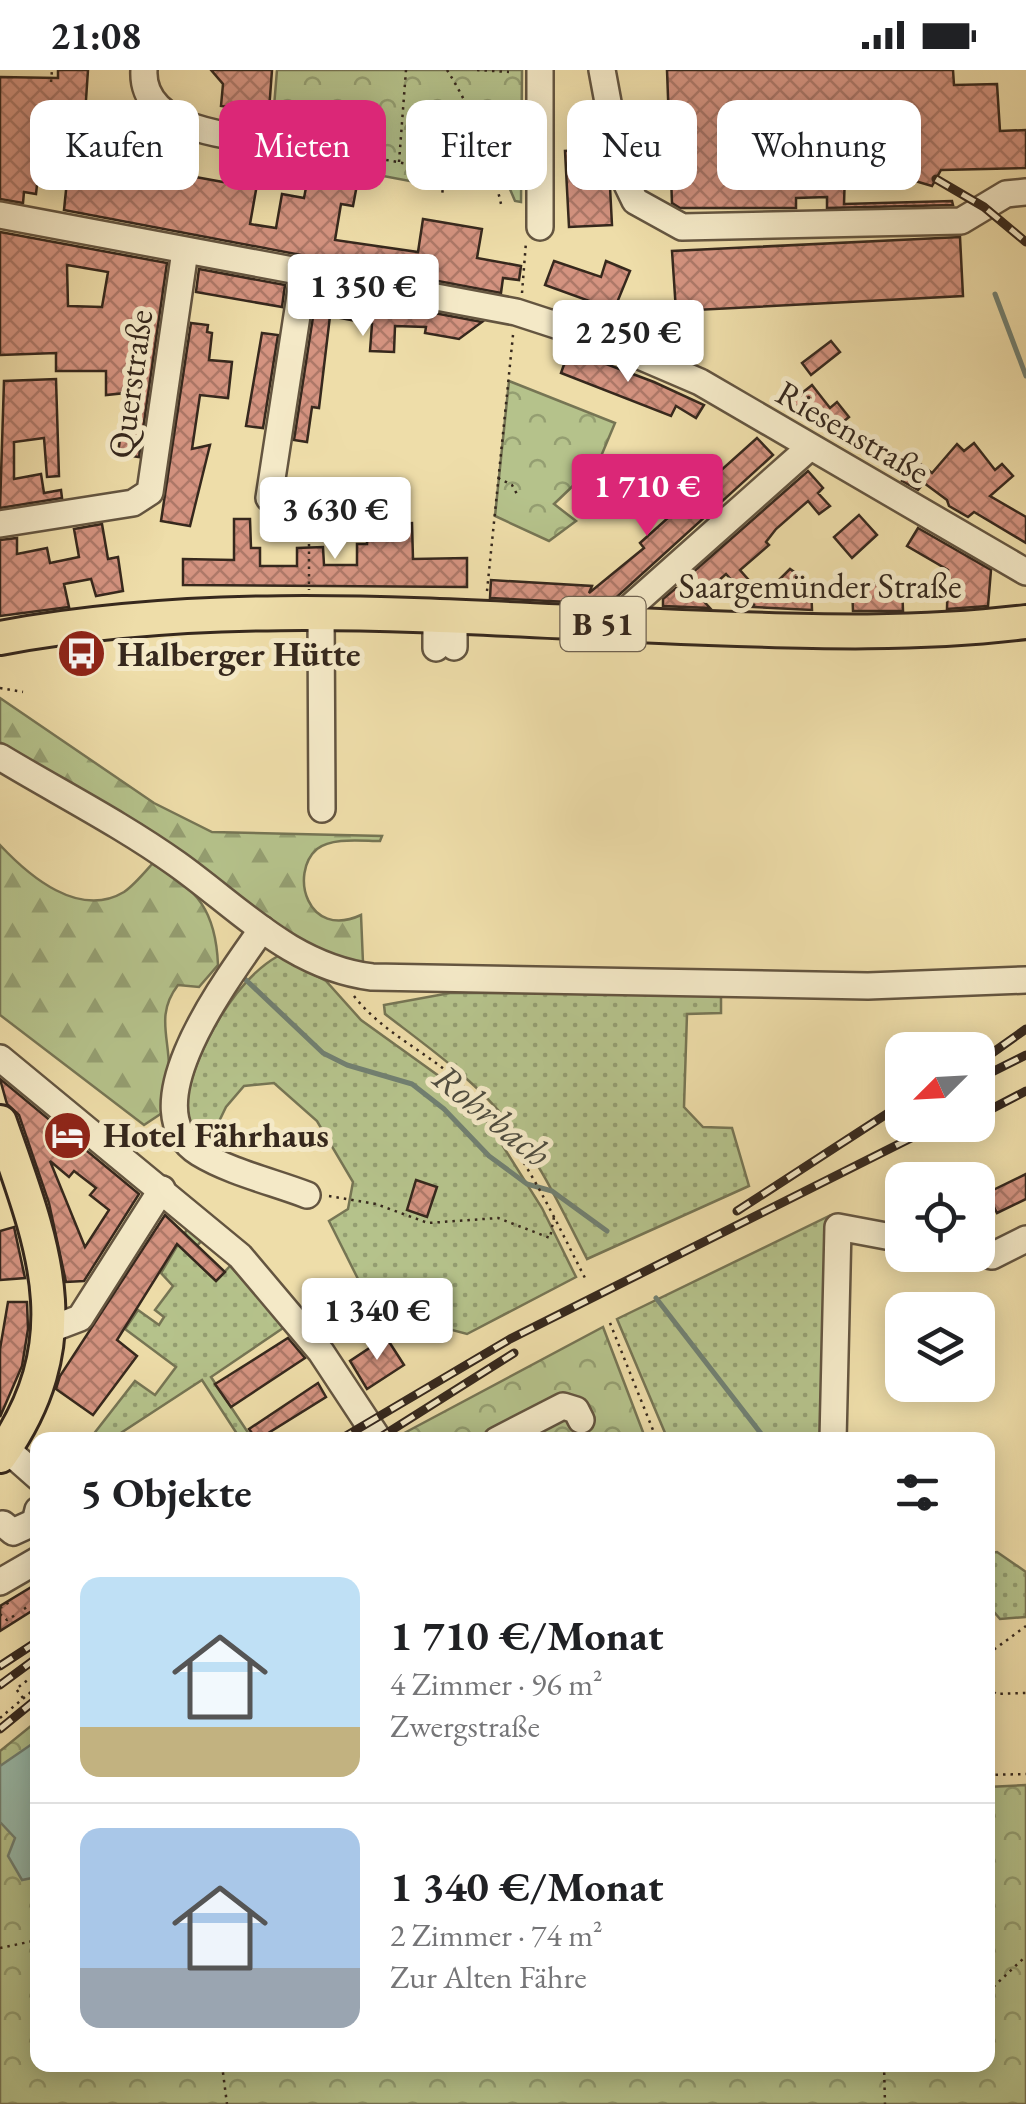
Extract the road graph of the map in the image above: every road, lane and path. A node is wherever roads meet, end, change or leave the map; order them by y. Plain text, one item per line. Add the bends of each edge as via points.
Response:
1 (52, 70) edge
2 (406, 70) edge
3 (447, 70) edge
4 (477, 70) edge
5 (540, 70) edge
6 (602, 70) edge
7 (509, 72) edge
8 (144, 74) edge
9 (51, 82) dead end
10 (219, 135) edge
11 (386, 159) edge
12 (399, 162) junction
13 (1026, 192) edge
14 (442, 196) dead end
15 (501, 204) dead end
16 (0, 215) edge
17 (540, 218) joint
18 (185, 251) junction
19 (304, 270) junction
20 (516, 312) junction
21 (809, 448) junction
22 (496, 477) junction
23 (518, 496) dead end
24 (269, 498) joint
25 (0, 524) edge
26 (1026, 572) edge
27 (488, 579) dead end
28 (314, 611) junction
29 (1026, 622) edge
30 (610, 624) junction
31 (75, 630) junction
32 (0, 638) edge
33 (0, 658) edge
34 (0, 688) edge
35 (22, 692) dead end
36 (0, 757) edge
37 (322, 810) dead end
38 (262, 929) junction
39 (335, 972) junction
40 (1026, 980) edge
41 (0, 1058) edge
42 (0, 1122) edge
43 (162, 1189) junction
44 (307, 1195) joint
45 (554, 1216) junction
46 (885, 1236) edge
47 (1026, 1239) edge
48 (995, 1254) edge
49 (586, 1280) dead end
50 (610, 1323) dead end
51 (50, 1330) junction
52 (581, 1420) dead end
53 (373, 1432) edge
54 (513, 1432) edge
55 (654, 1432) edge
56 (832, 1432) edge
57 (3, 1452) edge
58 (30, 1471) edge
59 (30, 1524) edge
60 (1, 1531) edge
61 (27, 1563) edge
62 (0, 1582) edge
63 (30, 1605) edge
64 (24, 1609) dead end
65 (0, 1614) edge
66 (16, 1614) dead end
67 (1026, 1626) edge
68 (995, 1649) edge
69 (30, 1678) edge
70 (30, 1692) edge
71 (995, 1693) edge
72 (1026, 1693) edge
73 (23, 1698) junction
74 (0, 1718) edge
75 (1026, 1774) edge
76 (995, 1775) edge
77 (30, 1942) edge
78 (0, 1948) edge
79 (1026, 1956) edge
80 (995, 1985) edge
81 (223, 2072) edge
82 (884, 2072) edge
83 (227, 2104) edge
84 (885, 2104) edge

1 - 9 path
2 - 12 path
3 - 15 path via 493,170
4 - 7 path
5 - 17 street
6 - 13 street via 621,172 635,201 682,226 960,221 1006,194
8 - 10 street via 152,98 189,128
11 - 12 path
12 - 14 path via 438,170
16 - 18 street, Riesenstraße
17 - 20 path via 526,225 524,288
18 - 19 street, Riesenstraße
18 - 25 street, Querstraße via 150,492 132,503
19 - 20 street, Riesenstraße
19 - 24 street
20 - 21 street, Riesenstraße via 700,382
20 - 22 path
21 - 26 street, Riesenstraße
21 - 30 street
22 - 23 path
22 - 27 path
24 - 28 path via 294,510 309,531
28 - 30 main road, Saargemünder Straße / B 51 via 445,632
28 - 31 main road, Saargemünder Straße / B 51 via 180,614
28 - 37 street
29 - 30 main road, Saargemünder Straße / B 51 via 905,631
31 - 32 main road, Saargemünder Straße / B 51
31 - 33 main road, Saargemünder Straße / B 51
34 - 35 path
36 - 38 street via 176,862
38 - 39 street
38 - 44 street via 200,1020 173,1100 175,1119 197,1152
39 - 40 street via 868,986
39 - 45 path via 366,1012 495,1118
41 - 43 street
42 - 51 main road via 45,1260
43 - 51 street via 80,1318
43 - 53 street via 216,1231 280,1300
44 - 45 path via 376,1204 428,1223 498,1218 550,1238
45 - 49 path
46 - 56 street via 838,1227
47 - 48 street
50 - 55 path
51 - 57 main road via 39,1381
52 - 54 street via 563,1406
57 - 58 street
59 - 60 street
61 - 62 street
63 - 64 path
65 - 66 path via 6,1620
67 - 68 path
69 - 73 path via 16,1689
70 - 73 path
71 - 72 path
73 - 74 path
75 - 76 path
77 - 78 path
79 - 80 path
81 - 83 path
82 - 84 path

